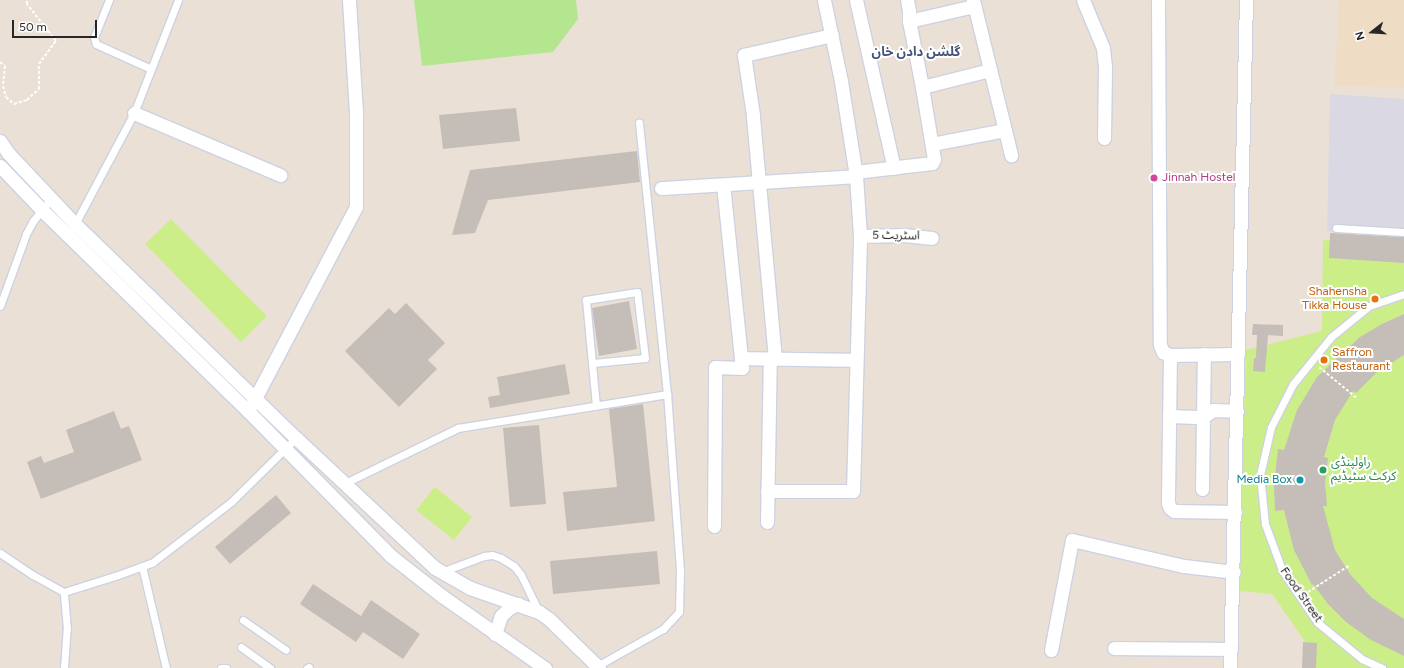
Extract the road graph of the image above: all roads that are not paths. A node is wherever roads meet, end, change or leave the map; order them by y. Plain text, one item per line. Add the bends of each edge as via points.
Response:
1 (109, 0) edge
2 (178, 0) edge
3 (349, 0) edge
4 (824, 0) edge
5 (856, 0) edge
6 (906, 0) edge
7 (1083, 0) edge
8 (1158, 0) edge
9 (1246, 0) edge
10 (974, 3) edge
11 (908, 21) junction
12 (832, 36) junction
13 (151, 69) junction
14 (990, 70) junction
15 (922, 87) junction
16 (134, 113) junction
17 (639, 122) dead end
18 (1005, 130) junction
19 (1104, 138) dead end
20 (0, 141) edge
21 (932, 144) junction
22 (1011, 155) dead end
23 (0, 166) edge
24 (894, 168) junction
25 (856, 174) junction
26 (280, 175) dead end
27 (758, 181) junction
28 (723, 184) junction
29 (661, 188) dead end
30 (51, 200) junction
31 (42, 210) junction
32 (75, 224) junction
33 (1336, 228) dead end
34 (1404, 232) edge
35 (860, 236) junction
36 (932, 238) dead end
37 (1404, 294) edge
38 (0, 306) edge
39 (1204, 354) junction
40 (1238, 354) junction
41 (1170, 355) junction
42 (741, 358) junction
43 (772, 359) junction
44 (856, 360) junction
45 (593, 363) junction
46 (667, 394) junction
47 (256, 398) junction
48 (596, 406) junction
49 (248, 411) junction
50 (1237, 411) junction
51 (1169, 416) junction
52 (1203, 417) junction
53 (296, 438) junction
54 (286, 448) junction
55 (345, 483) junction
56 (1202, 489) dead end
57 (767, 491) junction
58 (1235, 512) junction
59 (766, 522) dead end
60 (714, 526) dead end
61 (0, 553) edge
62 (142, 566) junction
63 (438, 570) junction
64 (1234, 572) junction
65 (424, 583) junction
66 (64, 592) junction
67 (518, 604) junction
68 (539, 612) junction
69 (243, 620) dead end
70 (496, 634) junction
71 (241, 646) dead end
72 (1114, 648) dead end
73 (1231, 649) junction
74 (286, 650) dead end
75 (1051, 650) dead end
76 (598, 667) edge
77 (64, 668) edge
78 (166, 668) edge
79 (221, 668) edge
80 (226, 668) edge
81 (270, 668) edge
82 (546, 668) edge
83 (1230, 668) edge
84 (1382, 668) edge

1 - 13 lane via 94,37 96,44
2 - 13 lane
3 - 47 street via 356,112 356,207
4 - 12 street
5 - 24 street
6 - 11 street
7 - 19 street via 1103,48
8 - 41 street via 1160,345 1163,352
9 - 40 street
10 - 11 street
10 - 14 street
11 - 15 street
12 - 25 street
12 - 27 street via 744,55 753,116
13 - 16 lane
14 - 15 street
14 - 18 street
15 - 21 street
16 - 26 street
16 - 32 lane
17 - 46 lane
18 - 21 street
18 - 22 street
20 - 30 street
21 - 24 street via 932,163
23 - 31 street
24 - 25 street
25 - 27 street
25 - 35 street
27 - 28 street
27 - 43 street
28 - 29 street
28 - 42 street
30 - 31 lane
30 - 32 street
31 - 38 lane via 26,234
31 - 49 street
32 - 47 street
33 - 34 lane
35 - 36 street, اسٹریٹ 5 via 904,235
35 - 44 street
37 - 84 lane, Food Street via 1369,306 1331,337 1293,384 1271,427 1260,475 1265,524 1282,570 1317,622 1362,659
39 - 40 street
39 - 41 street
39 - 52 street
40 - 50 street
41 - 51 street
42 - 43 street
42 - 60 street via 742,368 715,367
43 - 44 street
43 - 57 street
44 - 57 street via 853,491
45 - 45 lane via 586,300 637,292 645,358
45 - 48 lane
46 - 48 lane
46 - 76 lane via 680,570 679,612 663,629
47 - 49 street
47 - 53 street
48 - 55 lane via 458,428
49 - 54 street
50 - 52 street via 1213,410
50 - 58 street
51 - 52 street
51 - 58 street via 1170,508 1174,511
52 - 56 street
53 - 54 lane
53 - 55 street
54 - 62 lane via 231,502 153,562
54 - 65 street via 391,556
55 - 63 street
57 - 59 street
58 - 64 street
61 - 66 lane
62 - 66 lane
62 - 78 lane
63 - 65 street
63 - 67 street via 470,588
63 - 68 lane via 484,556 501,558 514,566 521,575
64 - 73 street
64 - 75 street via 1184,566 1072,540
65 - 70 street
66 - 77 lane via 67,629
67 - 68 street
67 - 70 street via 501,616
68 - 76 street
69 - 74 lane
70 - 82 street
71 - 81 lane
72 - 73 street
73 - 83 street
79 - 80 lane

